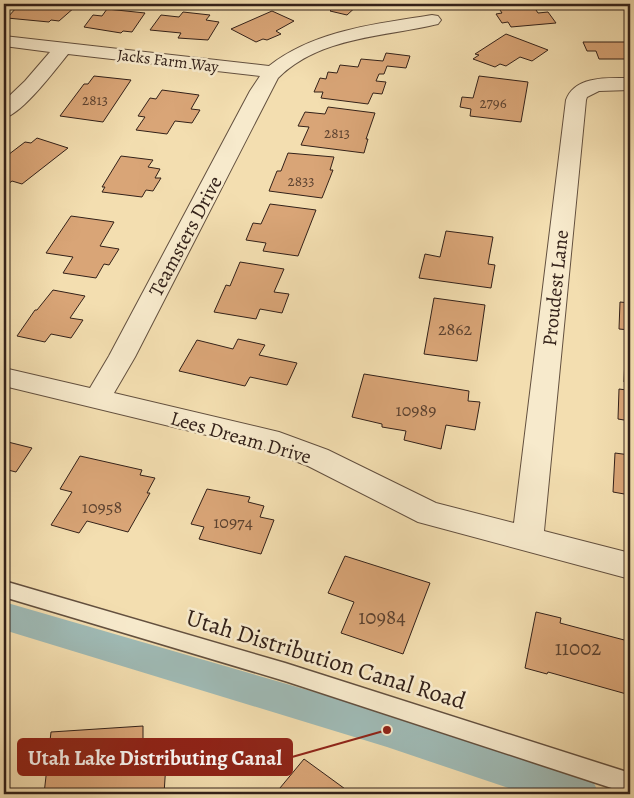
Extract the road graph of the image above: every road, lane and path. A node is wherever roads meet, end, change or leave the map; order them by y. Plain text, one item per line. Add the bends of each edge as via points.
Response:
1 (432, 20) dead end
2 (4, 41) edge
3 (63, 48) junction
4 (273, 72) junction
5 (630, 84) edge
6 (4, 112) edge
7 (4, 377) edge
8 (97, 399) junction
9 (528, 538) junction
10 (630, 566) edge
11 (4, 589) edge
12 (630, 784) edge

1 - 4 street via 337,39 296,57
2 - 3 street, Jacks Farm Way
3 - 4 street, Jacks Farm Way
3 - 6 street
4 - 8 street, Teamsters Drive
5 - 9 street, Proudest Lane via 595,85 578,94 576,100
7 - 8 street, Lees Dream Drive
8 - 9 street, Lees Dream Drive via 300,450 429,513
9 - 10 street, Lees Dream Drive
11 - 12 lane, Utah Distribution Canal Road via 285,672

